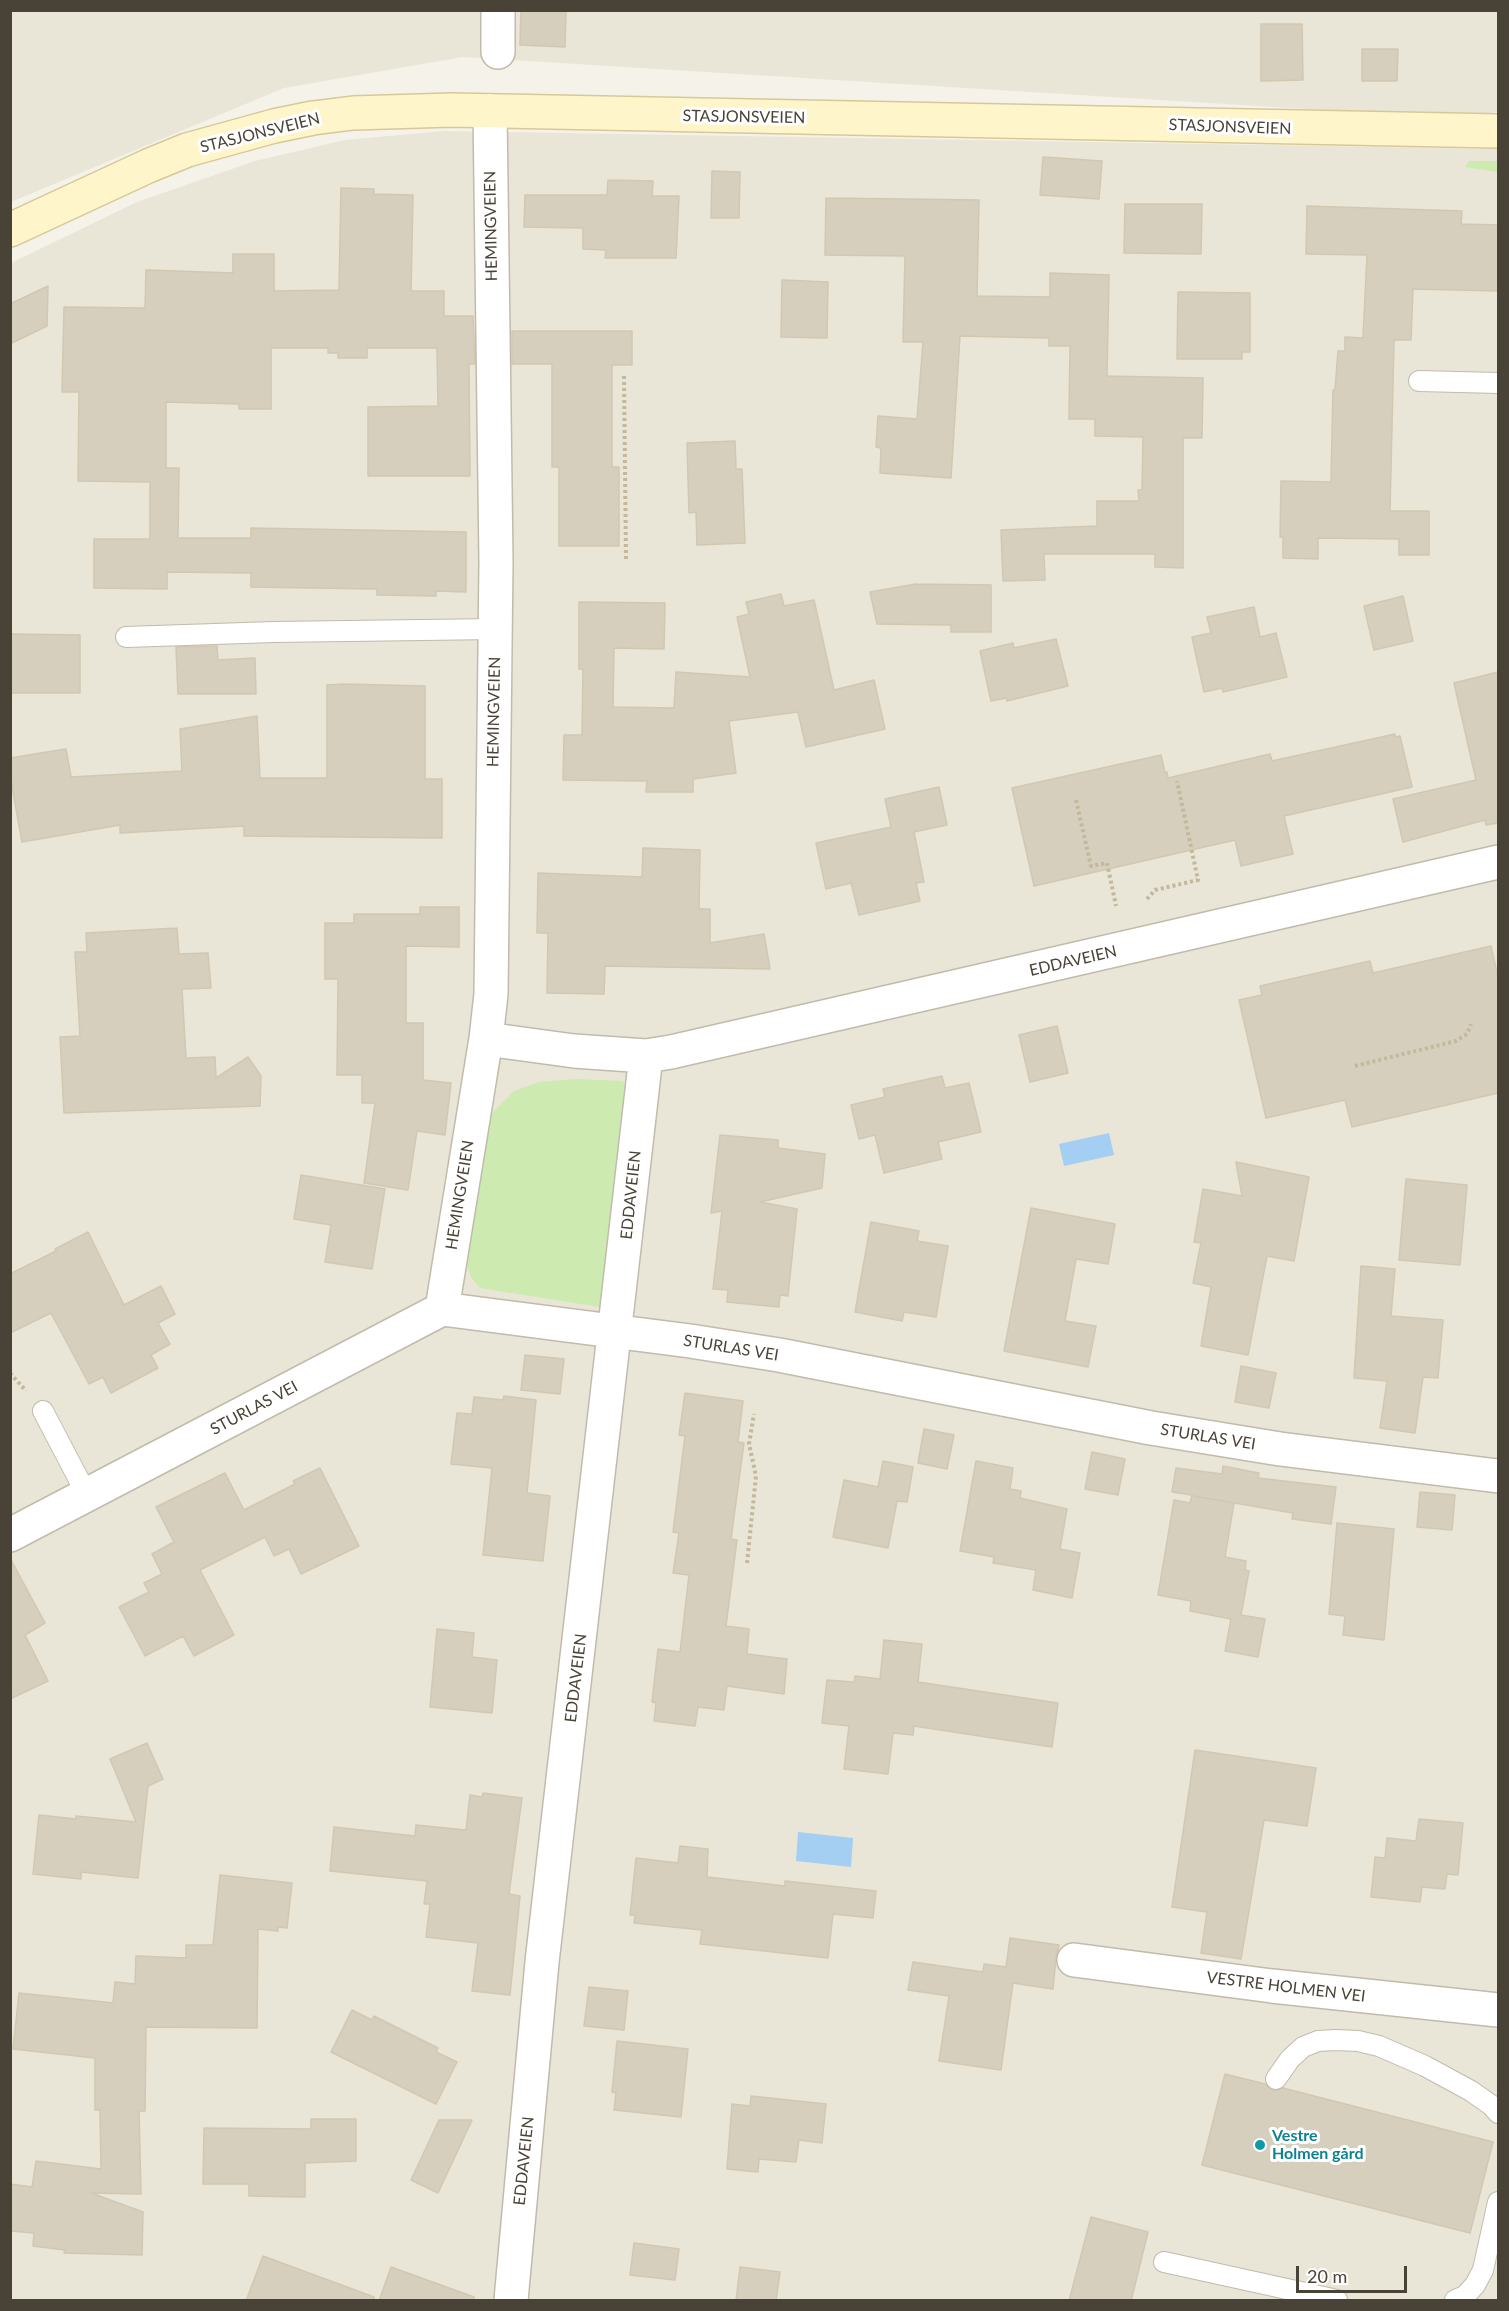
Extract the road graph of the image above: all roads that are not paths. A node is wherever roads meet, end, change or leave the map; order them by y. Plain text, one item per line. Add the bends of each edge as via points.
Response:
1 (498, 10) edge
2 (498, 52) dead end
3 (490, 111) junction
4 (1498, 131) edge
5 (10, 230) edge
6 (1419, 381) dead end
7 (1498, 383) edge
8 (496, 629) junction
9 (126, 638) dead end
10 (1498, 862) edge
11 (486, 1039) junction
12 (646, 1056) junction
13 (442, 1309) junction
14 (616, 1330) junction
15 (43, 1411) dead end
16 (1498, 1476) edge
17 (87, 1495) junction
18 (10, 1535) edge
19 (1074, 1960) dead end
20 (1498, 2010) edge
21 (1276, 2079) dead end
22 (1498, 2114) edge
23 (1498, 2202) edge
24 (1164, 2262) dead end
25 (1491, 2272) edge
26 (511, 2301) edge
27 (1337, 2301) edge
28 (1455, 2301) edge

1 - 2 street
3 - 4 street, STASJONSVEIEN
3 - 5 street, STASJONSVEIEN via 353,113 274,126 148,166
3 - 8 street, HEMINGVEIEN
6 - 7 lane
8 - 9 lane
8 - 11 street, HEMINGVEIEN via 491,994
10 - 12 street, EDDAVEIEN
11 - 12 street, EDDAVEIEN
11 - 13 street, HEMINGVEIEN
12 - 14 street, EDDAVEIEN
13 - 14 street, STURLAS VEI
13 - 17 street, STURLAS VEI
14 - 16 street, STURLAS VEI via 779,1355 1151,1428 1280,1449
14 - 26 street, EDDAVEIEN via 542,1962
15 - 17 lane
17 - 18 street, STURLAS VEI
19 - 20 street, VESTRE HOLMEN VEI
21 - 22 lane via 1303,2047 1327,2040 1358,2041 1425,2066 1471,2091
23 - 25 lane
24 - 27 lane
25 - 28 lane via 1466,2296

